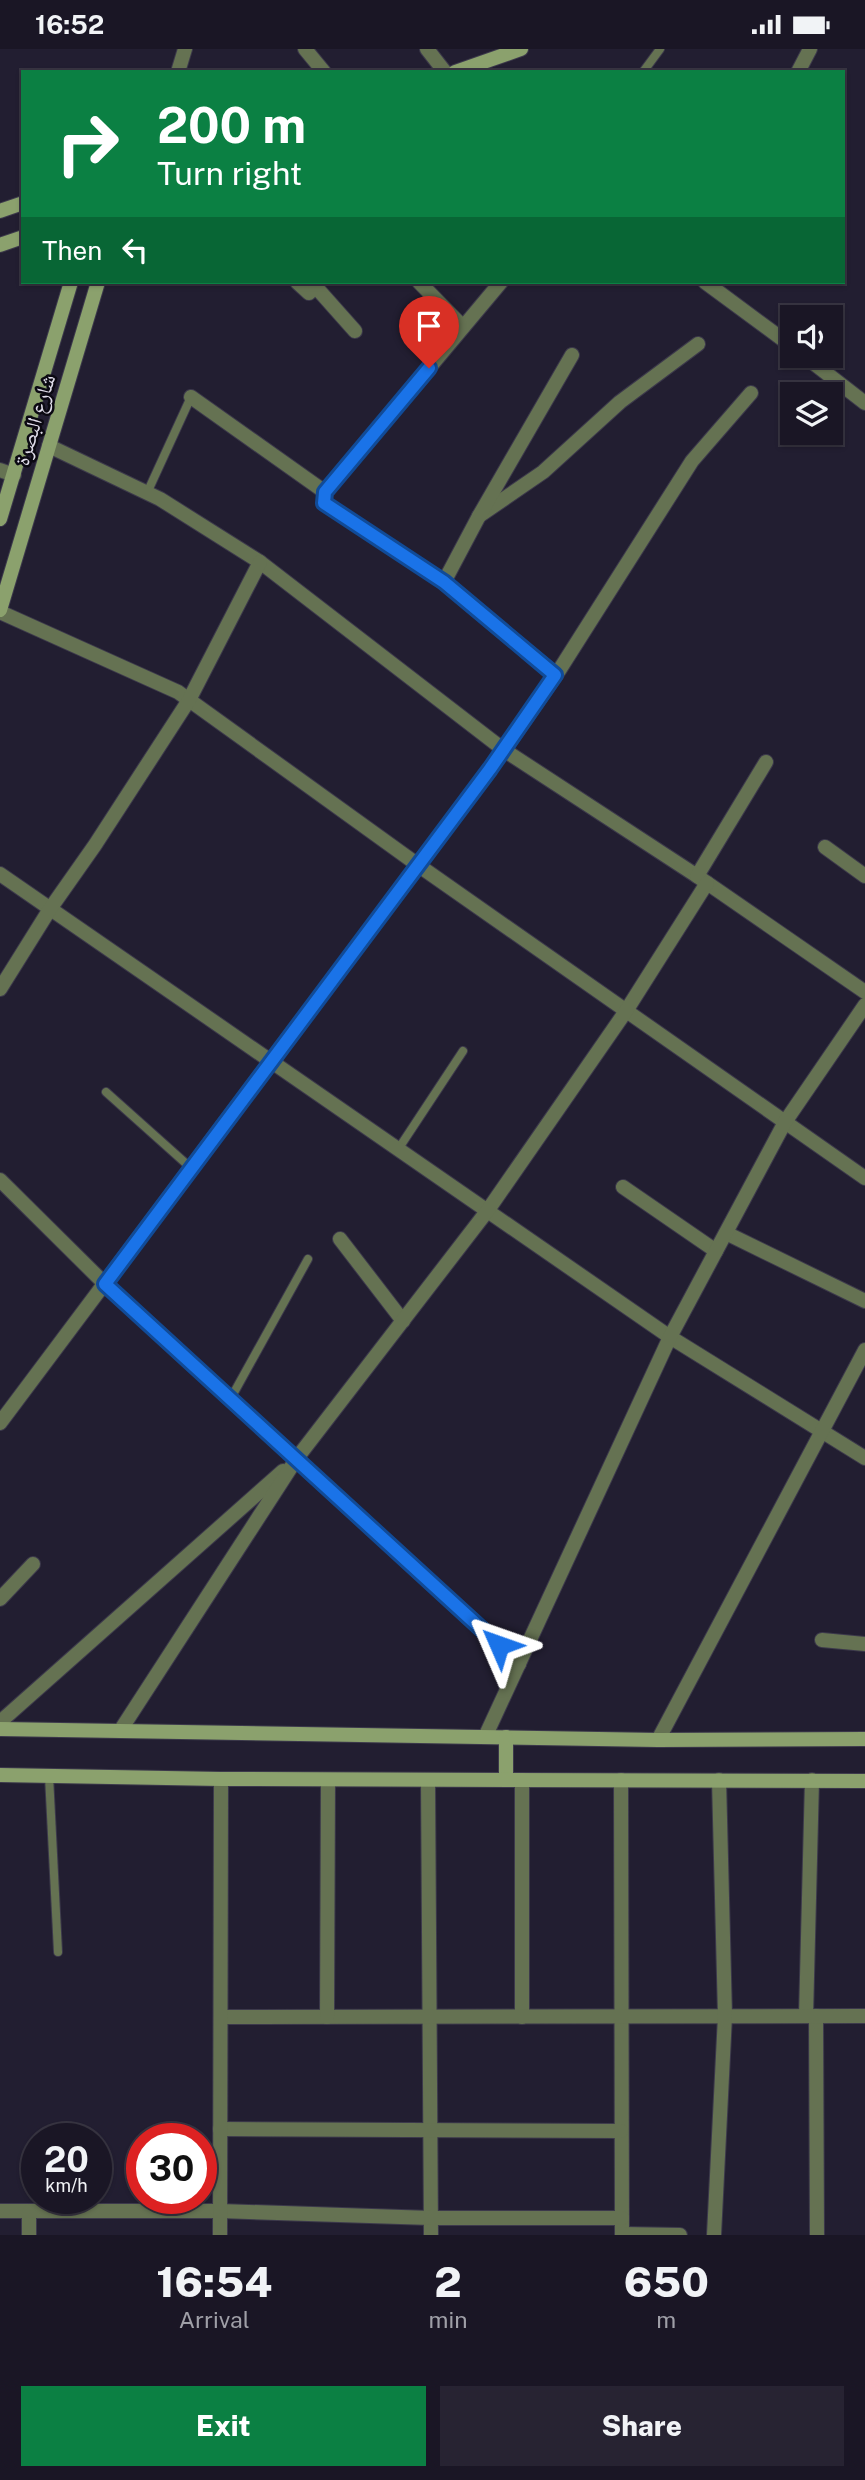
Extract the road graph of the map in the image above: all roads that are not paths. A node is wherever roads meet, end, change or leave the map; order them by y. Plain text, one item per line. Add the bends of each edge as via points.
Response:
1 (185, 49) edge
2 (305, 49) edge
3 (427, 49) edge
4 (521, 49) edge
5 (660, 49) edge
6 (810, 49) edge
7 (179, 70) edge
8 (322, 70) edge
9 (443, 70) edge
10 (463, 70) edge
11 (644, 70) edge
12 (799, 70) edge
13 (21, 204) edge
14 (0, 211) edge
15 (21, 238) edge
16 (0, 245) edge
17 (70, 284) edge
18 (97, 284) edge
19 (299, 284) edge
20 (317, 284) edge
21 (421, 284) edge
22 (499, 284) edge
23 (708, 284) edge
24 (463, 327) junction
25 (355, 331) dead end
26 (780, 337) edge
27 (698, 344) dead end
28 (572, 355) dead end
29 (820, 368) edge
30 (751, 393) dead end
31 (191, 397) joint
32 (865, 403) edge
33 (49, 446) junction
34 (7, 473) edge
35 (325, 492) junction
36 (147, 493) junction
37 (478, 516) junction
38 (0, 519) edge
39 (260, 562) junction
40 (444, 582) junction
41 (0, 611) edge
42 (555, 675) junction
43 (189, 700) junction
44 (504, 750) junction
45 (766, 762) dead end
46 (825, 847) dead end
47 (418, 865) junction
48 (0, 874) edge
49 (865, 876) edge
50 (702, 880) junction
51 (50, 909) junction
52 (0, 989) edge
53 (865, 992) edge
54 (865, 1006) edge
55 (626, 1011) junction
56 (463, 1051) dead end
57 (271, 1060) junction
58 (106, 1092) dead end
59 (785, 1122) junction
60 (399, 1149) junction
61 (191, 1168) junction
62 (865, 1178) edge
63 (0, 1180) edge
64 (623, 1187) dead end
65 (488, 1210) junction
66 (726, 1233) junction
67 (340, 1239) dead end
68 (716, 1251) junction
69 (308, 1259) dead end
70 (105, 1284) junction
71 (865, 1301) edge
72 (403, 1321) junction
73 (670, 1337) junction
74 (865, 1350) edge
75 (231, 1398) junction
76 (0, 1423) edge
77 (823, 1433) junction
78 (297, 1458) junction
79 (865, 1458) edge
80 (33, 1564) dead end
81 (0, 1599) edge
82 (822, 1640) dead end
83 (865, 1644) edge
84 (519, 1664) junction
85 (0, 1722) edge
86 (0, 1729) edge
87 (120, 1731) junction
88 (485, 1737) junction
89 (506, 1737) junction
90 (865, 1739) edge
91 (658, 1740) junction
92 (0, 1775) edge
93 (49, 1776) junction
94 (221, 1779) junction
95 (328, 1780) junction
96 (428, 1780) junction
97 (506, 1780) junction
98 (522, 1780) junction
99 (621, 1780) junction
100 (719, 1780) junction
101 (812, 1780) junction
102 (865, 1781) edge
103 (58, 1952) dead end
104 (620, 2016) junction
105 (725, 2016) junction
106 (811, 2016) junction
107 (865, 2016) edge
108 (220, 2017) junction
109 (327, 2017) junction
110 (429, 2017) junction
111 (522, 2017) junction
112 (220, 2129) junction
113 (430, 2131) junction
114 (621, 2131) junction
115 (0, 2211) edge
116 (220, 2211) junction
117 (21, 2212) edge
118 (112, 2212) edge
119 (29, 2214) edge
120 (430, 2218) junction
121 (622, 2218) junction
122 (29, 2235) edge
123 (220, 2235) edge
124 (431, 2235) edge
125 (622, 2235) edge
126 (680, 2235) edge
127 (714, 2235) edge
128 (817, 2235) edge

1 - 7 street
2 - 8 street
3 - 9 street
4 - 10 street
5 - 11 lane
6 - 12 street
13 - 14 street
15 - 16 street
17 - 34 street, شارع البصرة
18 - 33 street, شارع البصرة
19 - 20 street via 309,293
20 - 25 street
21 - 24 street
22 - 24 street
23 - 26 street
24 - 35 street
27 - 37 street via 620,402 544,472
28 - 37 street
29 - 32 street
30 - 42 street via 692,461
31 - 35 street
31 - 36 lane
33 - 36 street
33 - 41 street, شارع البصرة
34 - 38 street, شارع البصرة
35 - 40 street via 324,503
36 - 39 street
37 - 40 street
39 - 43 street
39 - 44 street
40 - 42 street
41 - 43 street
42 - 44 street
43 - 47 street
43 - 51 street
44 - 47 street
44 - 50 street
45 - 50 street
46 - 49 street
47 - 55 street
47 - 57 street
48 - 51 street
50 - 53 street
50 - 55 street
51 - 52 street
51 - 57 street
54 - 59 street
55 - 59 street
55 - 65 street
56 - 60 lane
57 - 60 street
57 - 61 street
58 - 61 lane
59 - 62 street
59 - 66 street
60 - 65 street
61 - 70 street
63 - 70 street
64 - 68 street
65 - 72 street
65 - 73 street
66 - 68 street
66 - 71 street
67 - 72 street
68 - 73 street
69 - 75 lane
70 - 75 street
70 - 76 street
72 - 78 street
73 - 77 street
73 - 84 street
74 - 77 street
75 - 78 street
77 - 79 street
77 - 91 street
78 - 84 street
78 - 85 street
78 - 87 street
80 - 81 street
82 - 83 street
84 - 88 street
86 - 87 street
87 - 88 street
88 - 89 street
89 - 91 street
89 - 97 street
90 - 91 street
92 - 93 street
93 - 94 street
93 - 103 lane
94 - 95 street
94 - 108 street
95 - 96 street
95 - 109 street
96 - 97 street
96 - 110 street
97 - 98 street
98 - 99 street
98 - 111 street
99 - 100 street
99 - 104 street
100 - 101 street
100 - 105 street
101 - 102 street
101 - 106 street
104 - 105 street
104 - 111 street
104 - 114 street
105 - 106 street
105 - 127 street
106 - 107 street
106 - 128 street
108 - 109 street
108 - 112 street
109 - 110 street
110 - 111 street
110 - 113 street
112 - 113 street
112 - 116 street
113 - 114 street
113 - 120 street
114 - 121 street
115 - 117 street
116 - 118 street
116 - 120 street
116 - 123 street
119 - 122 street
120 - 121 street
120 - 124 street
121 - 125 street
125 - 126 street

